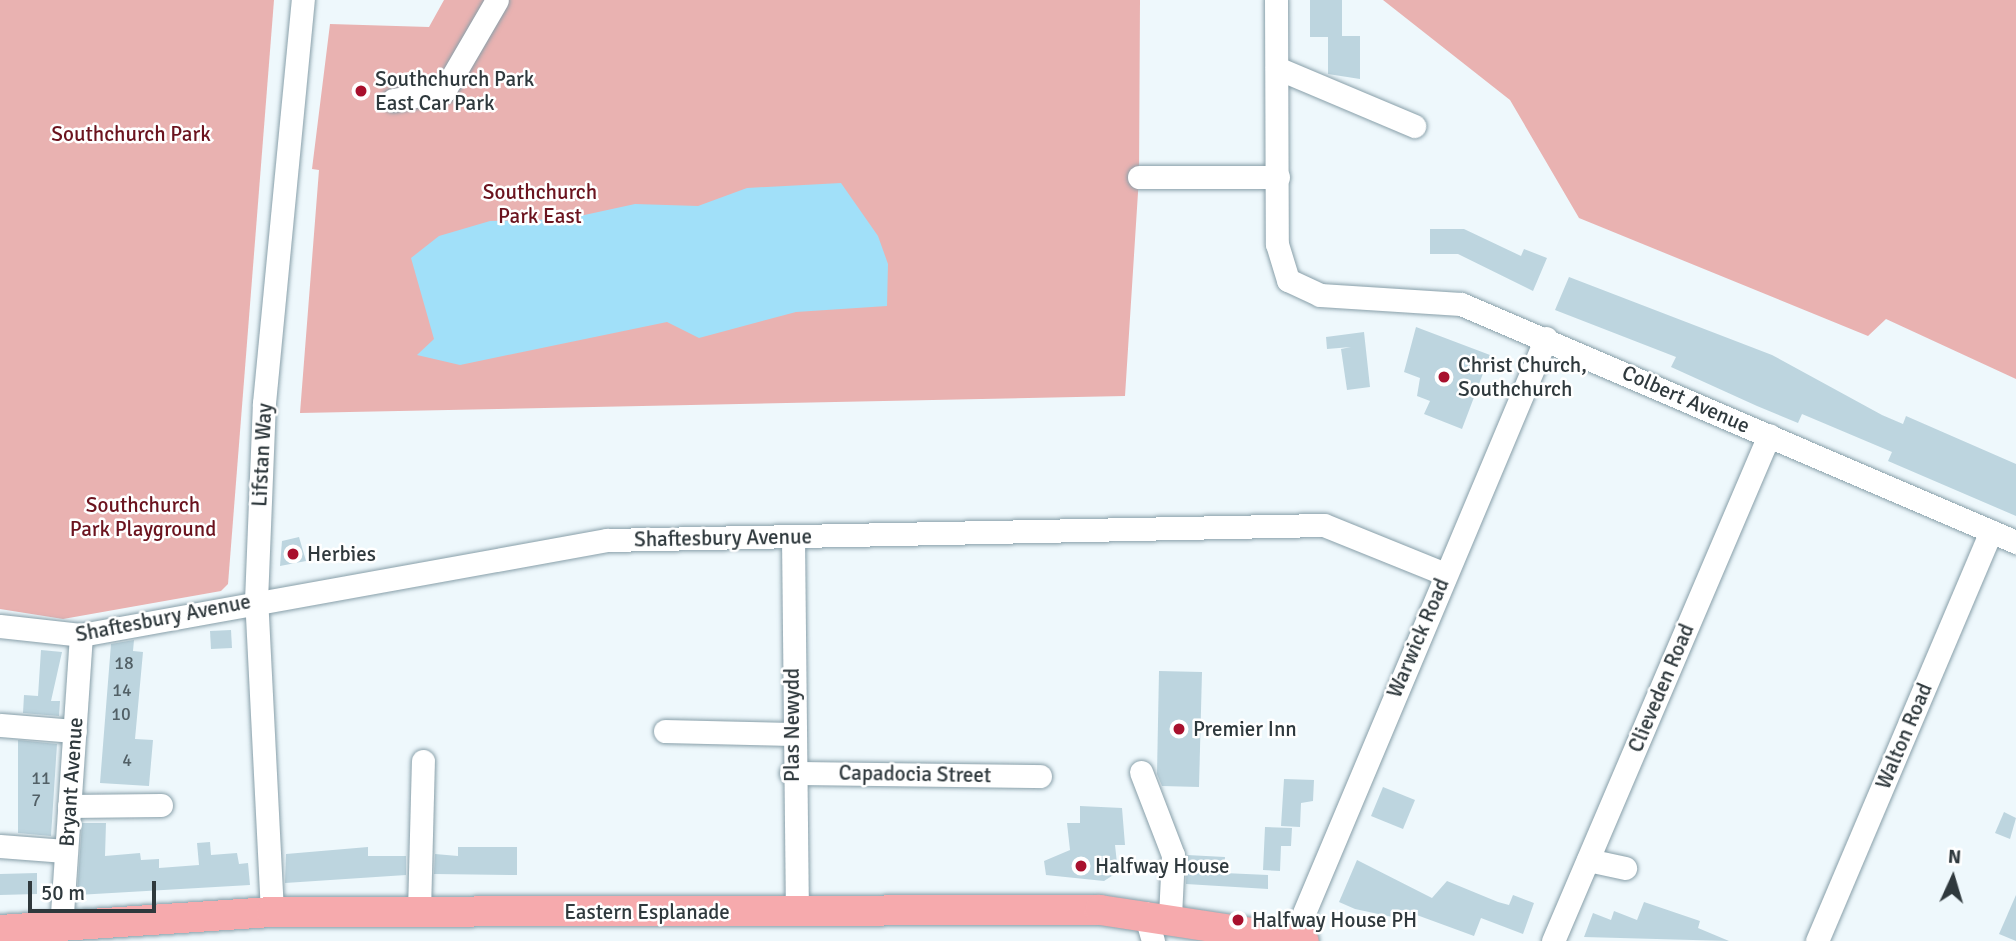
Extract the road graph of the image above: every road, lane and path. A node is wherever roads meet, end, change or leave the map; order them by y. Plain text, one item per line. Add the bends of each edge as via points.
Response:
1 (303, 0) edge
2 (497, 0) edge
3 (1276, 0) edge
4 (1278, 68) junction
5 (393, 100) dead end
6 (1414, 126) dead end
7 (1139, 177) dead end
8 (1278, 177) junction
9 (1546, 338) junction
10 (1769, 435) junction
11 (1991, 531) junction
12 (793, 537) junction
13 (2016, 541) edge
14 (1445, 574) junction
15 (256, 601) junction
16 (0, 626) edge
17 (81, 635) junction
18 (0, 725) edge
19 (665, 729) dead end
20 (75, 731) junction
21 (791, 734) junction
22 (423, 761) dead end
23 (1141, 772) dead end
24 (791, 773) junction
25 (1040, 776) dead end
26 (162, 805) dead end
27 (69, 806) junction
28 (0, 846) edge
29 (65, 851) junction
30 (1588, 860) junction
31 (1625, 868) dead end
32 (419, 911) junction
33 (272, 912) junction
34 (797, 914) junction
35 (1156, 924) edge
36 (61, 928) junction
37 (0, 930) edge
38 (1298, 940) edge
39 (1553, 941) edge
40 (1817, 941) edge

1 - 15 street, Lifstan Way via 264,403
2 - 5 street via 444,91
3 - 4 street, Colbert Avenue
4 - 6 street
4 - 8 street, Colbert Avenue
7 - 8 street
8 - 9 street, Colbert Avenue via 1279,260 1288,280 1304,290 1452,301
9 - 10 street, Colbert Avenue
9 - 14 street, Warwick Road
10 - 11 street, Colbert Avenue
10 - 30 street, Clieveden Road
11 - 13 street, Colbert Avenue
11 - 40 street, Walton Road
12 - 14 street, Shaftesbury Avenue via 1324,525
12 - 15 street, Shaftesbury Avenue via 607,540
12 - 21 street, Plas Newydd
14 - 38 street, Warwick Road
15 - 17 street, Shaftesbury Avenue
15 - 33 street, Lifstan Way
16 - 17 street, Shaftesbury Avenue
17 - 20 street, Bryant Avenue
18 - 20 street
19 - 21 street
20 - 27 street, Bryant Avenue
21 - 24 street, Plas Newydd
22 - 32 street
23 - 35 street via 1171,846
24 - 25 street, Capadocia Street
24 - 34 street, Plas Newydd
26 - 27 street
27 - 29 street, Bryant Avenue
28 - 29 street
29 - 36 street, Bryant Avenue
30 - 31 street
30 - 39 street, Clieveden Road
32 - 33 main road, Eastern Esplanade
32 - 34 main road, Eastern Esplanade
33 - 36 main road, Eastern Esplanade
34 - 35 main road, Eastern Esplanade
35 - 38 main road, Eastern Esplanade
36 - 37 main road, Eastern Esplanade

